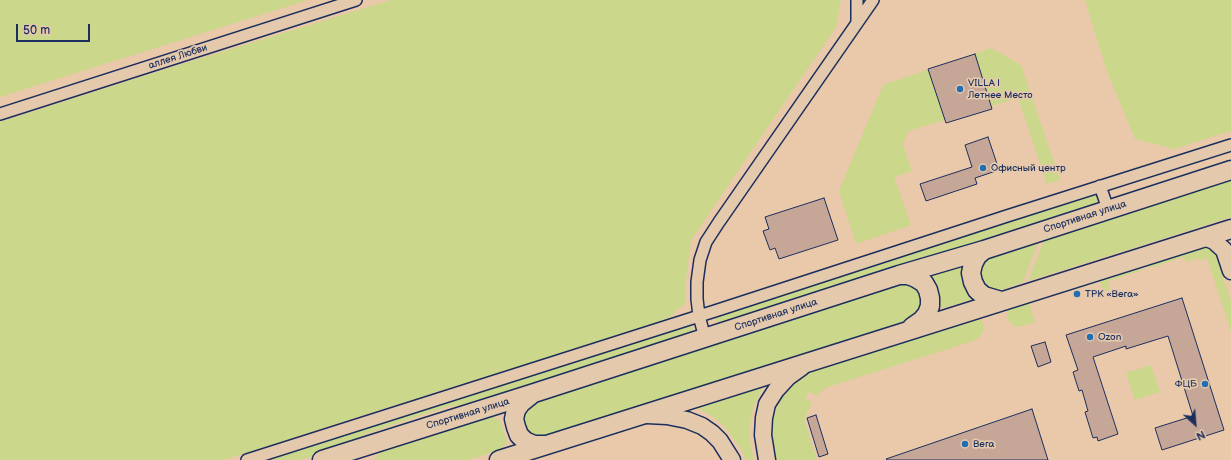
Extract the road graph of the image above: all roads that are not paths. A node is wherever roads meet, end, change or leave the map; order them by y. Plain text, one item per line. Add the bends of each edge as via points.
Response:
1 (356, 0) edge
2 (856, 0) edge
3 (873, 0) edge
4 (858, 22) junction
5 (0, 114) edge
6 (1231, 145) edge
7 (1231, 170) edge
8 (1100, 186) junction
9 (1108, 209) junction
10 (1231, 228) edge
11 (1204, 237) junction
12 (1228, 245) edge
13 (984, 250) junction
14 (1231, 271) edge
15 (899, 275) junction
16 (1001, 301) junction
17 (699, 316) junction
18 (904, 331) junction
19 (706, 338) junction
20 (810, 362) junction
21 (531, 394) junction
22 (639, 415) junction
23 (375, 444) junction
24 (545, 445) junction
25 (248, 460) edge
26 (322, 460) edge
27 (365, 460) edge
28 (499, 460) edge
29 (732, 460) edge
30 (767, 460) edge

1 - 5 street, аллея Любви
2 - 4 street
3 - 4 street
4 - 17 street via 706,242 697,282
6 - 8 street
7 - 9 main road, Спортивная улица
8 - 9 street
8 - 17 street
9 - 13 main road, Спортивная улица
10 - 11 main road
11 - 12 main road
11 - 16 main road
12 - 14 main road
13 - 15 main road, Спортивная улица
13 - 16 main road via 973,264 973,282 984,296
15 - 18 main road via 916,278 924,284 930,298 927,314
15 - 19 main road, Спортивная улица
16 - 18 main road
17 - 19 street
17 - 25 street
18 - 20 main road
19 - 21 main road, Спортивная улица
20 - 22 main road
20 - 30 main road via 788,377 768,404 763,435
21 - 23 main road, Спортивная улица
21 - 24 main road via 516,410 516,427 525,441 534,445
22 - 24 main road
22 - 29 main road via 667,416 702,426 720,442
23 - 26 main road, Спортивная улица
23 - 27 main road
24 - 28 main road

